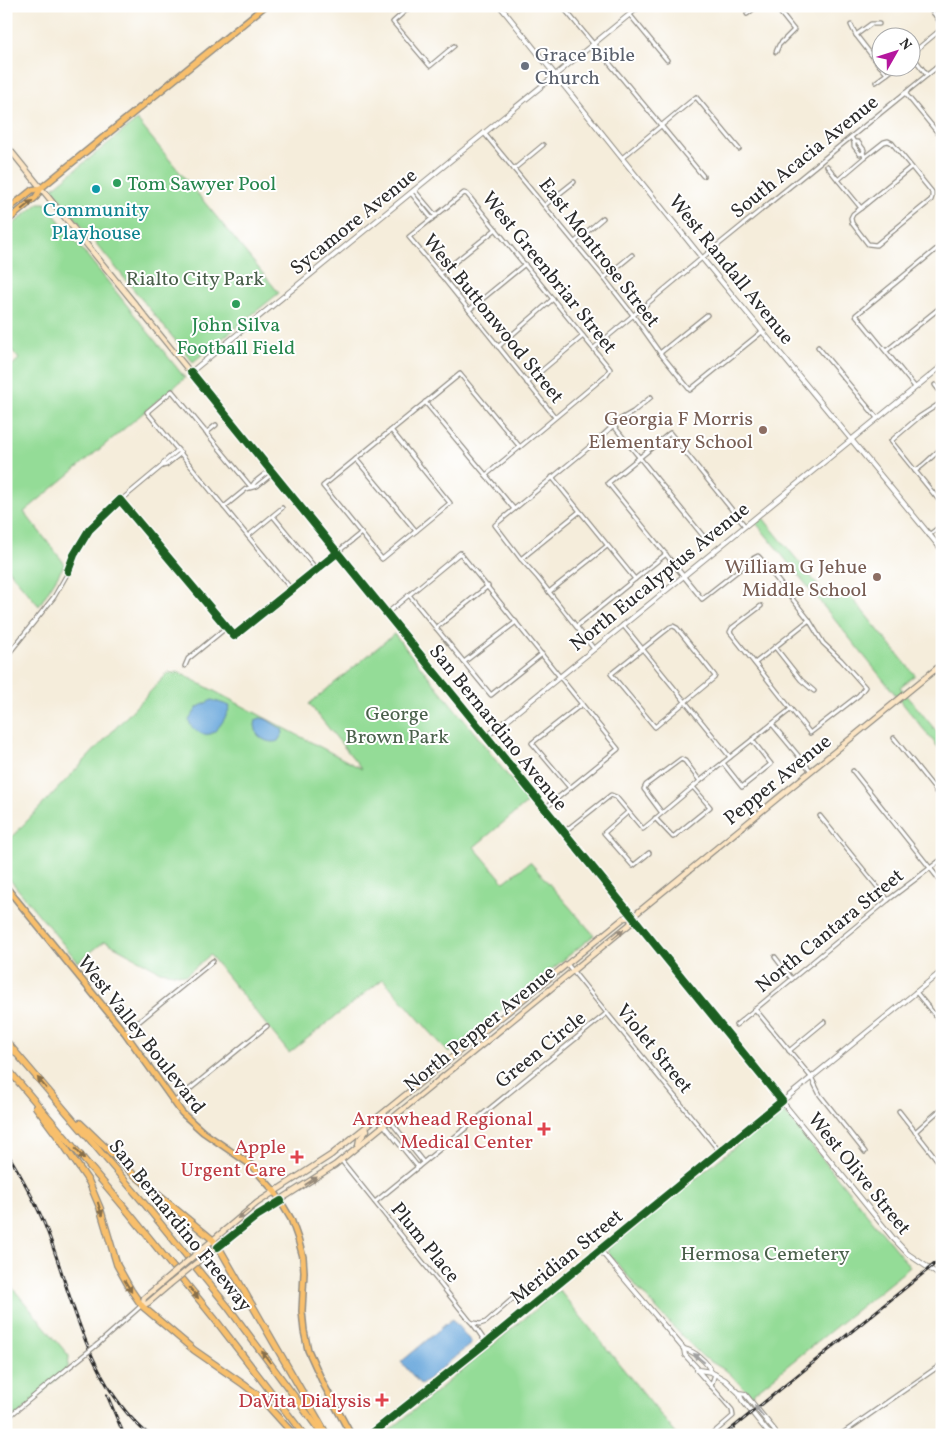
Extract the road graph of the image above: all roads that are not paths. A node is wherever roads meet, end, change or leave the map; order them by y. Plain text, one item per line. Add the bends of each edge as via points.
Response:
1 (265, 6) edge
2 (411, 6) edge
3 (500, 6) edge
4 (640, 6) edge
5 (757, 6) edge
6 (775, 6) edge
7 (927, 6) edge
8 (564, 7) edge
9 (747, 14) dead end
10 (630, 15) junction
11 (851, 24) dead end
12 (879, 24) dead end
13 (856, 35) junction
14 (593, 44) junction
15 (454, 46) dead end
16 (920, 48) edge
17 (776, 52) dead end
18 (870, 53) edge
19 (667, 60) dead end
20 (942, 63) edge
21 (920, 66) edge
22 (555, 74) junction
23 (928, 75) junction
24 (882, 78) edge
25 (876, 82) dead end
26 (905, 93) junction
27 (662, 125) junction
28 (484, 133) junction
29 (851, 137) junction
30 (942, 138) edge
31 (854, 142) junction
32 (6, 145) edge
33 (543, 145) dead end
34 (861, 146) junction
35 (739, 149) dead end
36 (856, 150) junction
37 (864, 155) junction
38 (622, 158) junction
39 (827, 166) dead end
40 (911, 167) junction
41 (514, 169) junction
42 (703, 176) dead end
43 (838, 180) junction
44 (574, 182) dead end
45 (41, 188) junction
46 (413, 191) junction
47 (545, 206) junction
48 (861, 208) junction
49 (6, 212) edge
50 (436, 216) junction
51 (603, 218) dead end
52 (432, 219) junction
53 (6, 222) edge
54 (496, 228) junction
55 (575, 242) junction
56 (940, 249) edge
57 (632, 254) dead end
58 (702, 258) junction
59 (525, 264) junction
60 (440, 274) junction
61 (604, 278) junction
62 (552, 299) junction
63 (942, 306) edge
64 (469, 310) junction
65 (633, 315) junction
66 (706, 315) dead end
67 (763, 331) junction
68 (583, 336) junction
69 (498, 347) junction
70 (818, 347) dead end
71 (594, 348) junction
72 (886, 351) junction
73 (660, 353) junction
74 (942, 366) edge
75 (191, 372) junction
76 (527, 383) junction
77 (935, 385) dead end
78 (915, 388) junction
79 (942, 394) edge
80 (651, 397) dead end
81 (425, 402) junction
82 (942, 402) edge
83 (555, 417) junction
84 (877, 418) junction
85 (216, 425) dead end
86 (613, 425) junction
87 (391, 430) junction
88 (206, 433) junction
89 (852, 439) junction
90 (520, 447) junction
91 (942, 448) edge
92 (179, 452) junction
93 (639, 457) junction
94 (356, 458) junction
95 (271, 472) junction
96 (915, 472) junction
97 (486, 475) junction
98 (552, 477) junction
99 (251, 487) junction
100 (120, 500) junction
101 (942, 504) edge
102 (224, 506) junction
103 (282, 508) dead end
104 (514, 509) junction
105 (579, 512) junction
106 (273, 516) junction
107 (942, 525) edge
108 (745, 526) junction
109 (416, 531) junction
110 (361, 533) junction
111 (929, 535) junction
112 (248, 536) junction
113 (704, 537) dead end
114 (607, 546) junction
115 (942, 550) edge
116 (337, 553) junction
117 (666, 554) junction
118 (521, 559) junction
119 (317, 570) junction
120 (684, 577) junction
121 (635, 580) junction
122 (488, 586) junction
123 (292, 590) junction
124 (549, 592) junction
125 (409, 595) junction
126 (761, 606) dead end
127 (386, 614) junction
128 (809, 620) junction
129 (516, 622) junction
130 (623, 625) junction
131 (577, 626) junction
132 (226, 627) junction
133 (436, 628) junction
134 (775, 648) junction
135 (594, 649) junction
136 (642, 649) junction
137 (542, 654) junction
138 (6, 657) edge
139 (464, 662) junction
140 (755, 663) junction
141 (942, 664) edge
142 (185, 666) dead end
143 (560, 677) junction
144 (814, 691) dead end
145 (685, 702) junction
146 (582, 704) junction
147 (791, 709) junction
148 (772, 724) junction
149 (486, 737) junction
150 (894, 738) dead end
151 (752, 740) junction
152 (730, 757) junction
153 (723, 763) junction
154 (853, 770) dead end
155 (811, 771) junction
156 (700, 781) junction
157 (693, 787) junction
158 (570, 788) junction
159 (942, 788) edge
160 (936, 792) junction
161 (942, 798) edge
162 (544, 808) junction
163 (628, 812) junction
164 (662, 813) junction
165 (820, 816) dead end
166 (655, 818) junction
167 (564, 832) junction
168 (649, 853) dead end
169 (942, 859) edge
170 (930, 869) junction
171 (942, 883) edge
172 (6, 887) edge
173 (888, 900) junction
174 (632, 917) junction
175 (775, 957) dead end
176 (213, 961) dead end
177 (567, 964) junction
178 (573, 971) junction
179 (942, 971) edge
180 (792, 979) junction
181 (916, 992) junction
182 (755, 1009) junction
183 (607, 1013) junction
184 (824, 1022) dead end
185 (942, 1024) edge
186 (736, 1025) dead end
187 (266, 1026) dead end
188 (125, 1033) junction
189 (6, 1042) edge
190 (789, 1051) junction
191 (6, 1067) edge
192 (14, 1076) junction
193 (811, 1077) junction
194 (56, 1100) junction
195 (782, 1101) junction
196 (173, 1102) junction
197 (942, 1108) edge
198 (898, 1111) dead end
199 (384, 1113) junction
200 (378, 1118) junction
201 (390, 1120) junction
202 (384, 1125) junction
203 (366, 1128) junction
204 (915, 1132) junction
205 (358, 1146) junction
206 (720, 1152) junction
207 (865, 1152) dead end
208 (340, 1160) junction
209 (423, 1162) junction
210 (942, 1166) edge
211 (418, 1167) junction
212 (276, 1192) junction
213 (281, 1201) junction
214 (375, 1202) junction
215 (213, 1240) junction
216 (218, 1247) junction
217 (600, 1250) junction
218 (942, 1277) edge
219 (524, 1289) dead end
220 (142, 1306) junction
221 (473, 1323) junction
222 (486, 1343) junction
223 (684, 1349) junction
224 (942, 1364) edge
225 (695, 1366) junction
226 (713, 1373) junction
227 (711, 1386) junction
228 (6, 1419) edge
229 (294, 1435) edge
230 (304, 1435) edge
231 (323, 1435) edge
232 (327, 1435) edge
233 (351, 1435) edge
234 (370, 1435) edge
235 (711, 1435) edge
236 (774, 1435) edge
237 (840, 1435) edge

1 - 45 main road
2 - 15 street via 393,22 430,66
3 - 22 street, West Randall Avenue
4 - 10 street, Sycamore Avenue
5 - 9 street
6 - 17 street via 794,30 778,45
7 - 16 street via 941,28
8 - 14 street
10 - 14 street, Sycamore Avenue
10 - 19 street
11 - 13 street
12 - 13 street via 872,24
13 - 18 street
14 - 22 street, Sycamore Avenue
14 - 27 street
20 - 23 street, South Acacia Avenue
21 - 23 street
22 - 28 street, Sycamore Avenue
22 - 38 street, West Randall Avenue
23 - 26 street, South Acacia Avenue
24 - 25 street
26 - 29 street, South Acacia Avenue
26 - 30 street
27 - 35 street via 696,97
27 - 38 street
27 - 42 street
28 - 41 street, East Montrose Street
28 - 46 street, Sycamore Avenue
29 - 31 street
29 - 58 street, South Acacia Avenue
31 - 34 street
31 - 36 street
32 - 45 main road, San Bernardino Avenue
33 - 41 street
34 - 36 street
34 - 37 street
36 - 37 street
37 - 40 street via 888,141
37 - 43 street
38 - 58 street, West Randall Avenue
39 - 43 street
40 - 48 street
40 - 48 street via 932,192 931,200 876,246 868,244 852,223 853,214
41 - 47 street, East Montrose Street
43 - 48 street
44 - 47 street
45 - 49 main road via 32,190
53 -> 45 main road via 36,197
45 - 75 main road, San Bernardino Avenue
46 - 50 street
46 - 52 street
46 - 75 street, Sycamore Avenue
47 - 55 street, East Montrose Street
50 - 52 street
50 - 54 street, West Greenbriar Street via 464,193
51 - 55 street
52 - 60 street, West Buttonwood Street via 409,237
54 - 59 street, West Greenbriar Street
54 - 60 street
55 - 61 street, East Montrose Street
56 - 72 street via 856,315
57 - 61 street
58 - 65 street, South Acacia Avenue
58 - 67 street, West Randall Avenue
59 - 62 street, West Greenbriar Street
59 - 64 street
60 - 64 street, West Buttonwood Street
61 - 65 street, East Montrose Street
62 - 68 street, West Greenbriar Street
62 - 69 street
63 - 72 street
64 - 69 street, West Buttonwood Street
65 - 71 street, South Acacia Avenue
65 - 73 street, East Montrose Street
66 - 73 street
67 - 73 street, East Montrose Street via 690,390
67 - 89 street, West Randall Avenue
68 - 71 street, West Greenbriar Street
68 - 76 street
69 - 76 street, West Buttonwood Street
70 - 84 street
71 - 83 street, West Greenbriar Street via 610,369
72 - 78 street
74 - 78 street, North Eucalyptus Avenue
75 - 95 main road, San Bernardino Avenue
76 - 83 street, West Buttonwood Street
77 - 79 street
78 - 84 street, North Eucalyptus Avenue
80 - 86 street
81 - 87 street
81 - 90 street via 460,374
81 - 97 street
82 - 96 street via 891,441
83 - 90 street
84 - 89 street, North Eucalyptus Avenue
85 - 88 street
86 - 93 street
86 - 98 street
87 - 94 street
87 - 109 street via 450,503
88 - 92 street via 172,391 147,412
88 - 99 street
89 - 108 street, North Eucalyptus Avenue
89 - 111 street, West Randall Avenue
90 - 97 street
91 - 96 street
92 - 100 street
92 - 102 street
93 - 108 street via 670,433
93 - 113 street
93 - 117 street via 608,483
94 - 109 street
94 - 110 street via 323,486
95 - 99 street
95 - 116 main road, San Bernardino Avenue
96 - 101 street
97 - 104 street
98 - 104 street
98 - 105 street
99 - 102 street
100 - 132 street
100 - 138 street via 89,530 54,597
102 - 112 street
103 - 106 street
104 - 118 street via 495,525
105 - 114 street
105 - 118 street
106 - 112 street
106 - 119 street
107 - 111 street
108 - 120 street, North Eucalyptus Avenue
109 - 110 street via 382,559
110 - 116 street
111 - 115 street, West Randall Avenue
112 - 123 street
114 - 121 street
114 - 124 street
116 - 119 street
116 - 127 main road, San Bernardino Avenue
117 - 120 street
117 - 121 street
118 - 124 street
119 - 123 street
120 - 128 street via 702,599 758,556
120 - 130 street, North Eucalyptus Avenue
121 - 131 street
122 - 125 street via 460,553
122 - 129 street
122 - 133 street
123 - 132 street via 234,636
124 - 131 street
125 - 127 street
125 - 133 street
126 - 140 street via 730,632
127 - 149 main road, San Bernardino Avenue
128 - 134 street
128 - 147 street via 822,643 865,687 810,733
129 - 137 street
129 - 139 street
130 - 135 street, North Eucalyptus Avenue
130 - 136 street
131 - 135 street
132 - 142 street via 188,659
133 - 139 street
134 - 140 street
134 - 144 street
135 - 143 street, North Eucalyptus Avenue
136 - 145 street
136 - 145 street via 670,627 677,628 715,676
136 - 145 street via 612,674 655,727
137 - 139 street via 491,695
137 - 143 street
140 - 147 street
141 - 155 main road, Pepper Avenue
143 - 146 street
143 - 149 street, North Eucalyptus Avenue
145 - 152 street
146 - 158 street via 618,749
146 - 158 street via 532,743
147 - 148 street
148 - 151 street
148 - 155 street
149 - 162 main road, San Bernardino Avenue
150 - 160 street
151 - 152 street
151 - 153 street via 771,764 742,787
152 - 153 street
153 - 156 street
154 - 170 street
155 - 174 main road, Pepper Avenue
156 - 157 street
156 - 164 street via 680,759 646,785 644,789
157 - 164 street
157 - 166 street via 710,807 673,836
158 - 162 street
159 - 160 street
160 - 161 street
162 - 167 main road, San Bernardino Avenue
163 - 166 street via 643,829
163 - 167 street via 611,794
163 - 168 street via 604,833 633,866
164 - 166 street
165 - 173 street
167 - 174 main road, San Bernardino Avenue
169 - 170 street, North Cantara Street
170 - 171 street
170 - 173 street, North Cantara Street
172 - 188 main road, West Valley Boulevard
173 - 180 street, North Cantara Street
174 - 177 main road, Pepper Avenue via 624,918
178 -> 174 main road, Pepper Avenue via 630,925
174 - 195 street, San Bernardino Avenue
175 - 180 street
176 - 188 street
177 - 178 street, Violet Street
177 - 199 main road, North Pepper Avenue
178 - 183 street, Violet Street
178 - 201 main road, North Pepper Avenue
179 - 181 street, Meridian Street
180 - 182 street, North Cantara Street
181 - 185 street
181 - 193 street, Meridian Street
182 - 186 street, North Cantara Street
182 - 190 street
183 - 206 street, Violet Street
183 - 209 street, Green Circle
184 - 190 street
187 - 196 street
188 - 196 main road, West Valley Boulevard
194 -> 189 highway, San Bernardino Freeway
190 - 193 street
191 - 192 highway, San Bernardino Freeway
192 -> 220 highway via 89,1182 117,1265
192 -> 230 highway, San Bernardino Freeway via 130,1213
193 - 195 street, Meridian Street
193 - 207 street via 820,1095
194 - 215 highway via 132,1173
231 -> 194 highway, San Bernardino Freeway via 228,1307
195 - 206 street, Meridian Street
195 - 218 street, West Olive Street via 893,1238 908,1254
196 - 212 main road, West Valley Boulevard via 197,1127 251,1165
197 - 204 street
198 - 204 street
199 - 200 main road, North Pepper Avenue
199 - 201 street
200 - 202 street
200 - 203 main road, North Pepper Avenue
201 - 202 main road, North Pepper Avenue
201 - 209 street
202 - 205 main road, North Pepper Avenue
202 - 211 street
203 - 205 main road
203 - 212 main road, North Pepper Avenue
204 - 210 street
205 - 208 main road, North Pepper Avenue
206 - 217 street, Meridian Street
213 -> 208 main road, North Pepper Avenue
208 - 214 street, Plum Place
209 - 211 street, Green Circle
211 - 214 street, Green Circle
212 - 213 main road, West Valley Boulevard
212 -> 215 main road, North Pepper Avenue
213 - 216 main road, North Pepper Avenue
213 - 233 main road, West Valley Boulevard via 291,1219 303,1257 302,1311 308,1350
214 - 221 street, Plum Place
215 - 216 highway
215 - 220 main road, North Pepper Avenue, bridge via 144,1298
216 - 220 main road, North Pepper Avenue, bridge
216 - 232 highway
217 - 222 street, Meridian Street
217 - 223 street
219 - 221 street via 486,1322
220 - 228 street, bridge
220 - 229 highway via 194,1350 259,1396
221 - 222 street, Plum Place
222 - 234 street, Meridian Street
223 - 225 street
226 -> 223 street via 690,1350
224 - 237 street
225 - 226 street
225 - 227 street
226 - 227 street
226 - 236 street via 739,1393 767,1431
227 - 235 street via 734,1416

